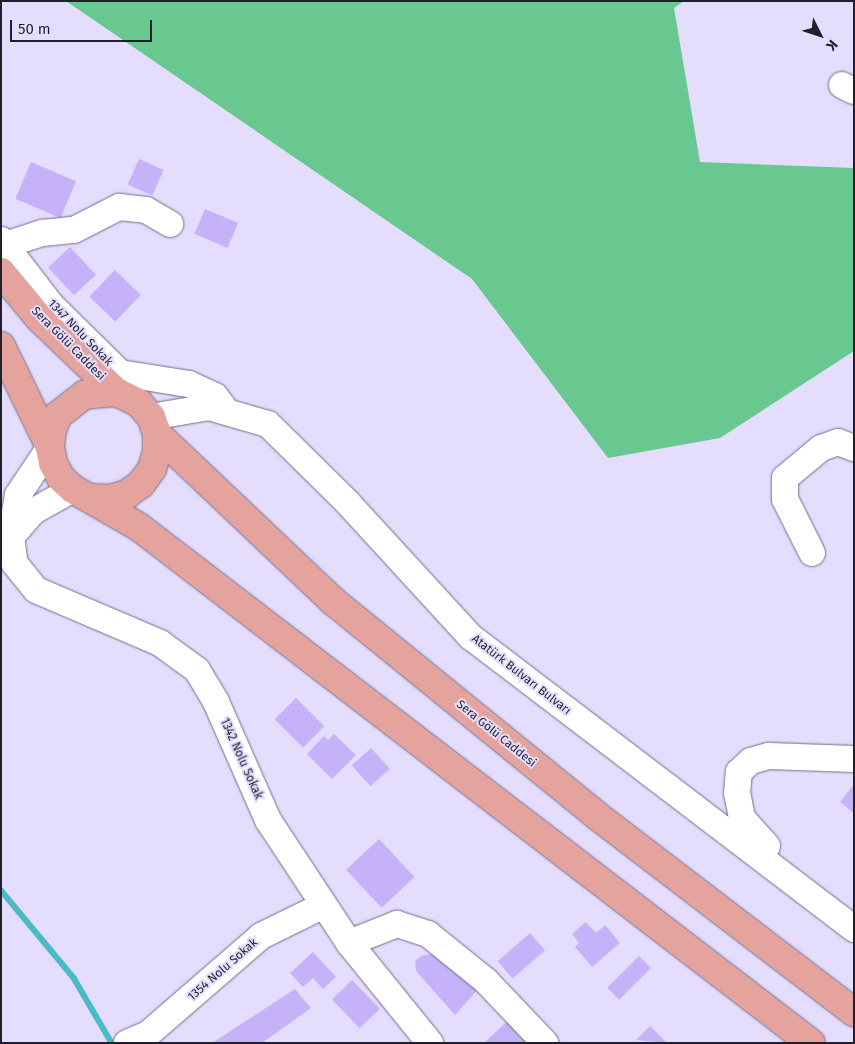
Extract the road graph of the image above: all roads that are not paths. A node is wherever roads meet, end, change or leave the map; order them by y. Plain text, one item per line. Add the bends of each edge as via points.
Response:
1 (170, 224) dead end
2 (3, 243) edge
3 (1, 272) edge
4 (1, 346) edge
5 (116, 392) junction
6 (227, 412) junction
7 (154, 426) junction
8 (50, 447) junction
9 (854, 448) edge
10 (82, 494) junction
11 (11, 537) junction
12 (812, 553) dead end
13 (854, 759) edge
14 (324, 905) junction
15 (854, 912) edge
16 (854, 929) edge
17 (349, 943) junction
18 (854, 1012) edge
19 (131, 1041) edge
20 (430, 1043) edge
21 (545, 1043) edge
22 (811, 1043) edge

1 - 2 street, 1347 Nolu Sokak via 146,210 119,207 74,230 43,233
2 - 6 street, 1347 Nolu Sokak via 52,305 120,373 189,384 215,396
3 - 5 main road, Sera Gölü Caddesi via 40,319
4 - 8 main road
5 - 7 main road, Sera Gölü Caddesi via 139,403
5 - 8 main road, Sera Gölü Caddesi via 100,391 70,403 58,415
6 - 7 street, Atatürk Bulvarı Bulvarı via 209,407
6 - 16 street, Atatürk Bulvarı Bulvarı via 268,424 348,503 472,638
7 - 10 main road via 158,452 142,484 127,494 110,499
7 - 18 main road, Sera Gölü Caddesi via 333,601 596,815
8 - 10 main road via 61,478
8 - 11 street, 1342 Nolu Sokak via 18,495
9 - 12 street via 838,442 820,448 785,478 785,499
10 - 11 street via 34,511
10 - 22 main road via 139,526
11 - 14 street, 1342 Nolu Sokak via 15,564 36,590 160,643 197,670 216,702 268,820
13 - 15 street via 760,758 739,772 737,792 742,818 766,845
14 - 17 street, 1342 Nolu Sokak
14 - 19 street, 1354 Nolu Sokak via 261,936 148,1034
17 - 20 street, 1342 Nolu Sokak
17 - 21 street via 397,924 428,934 486,981

